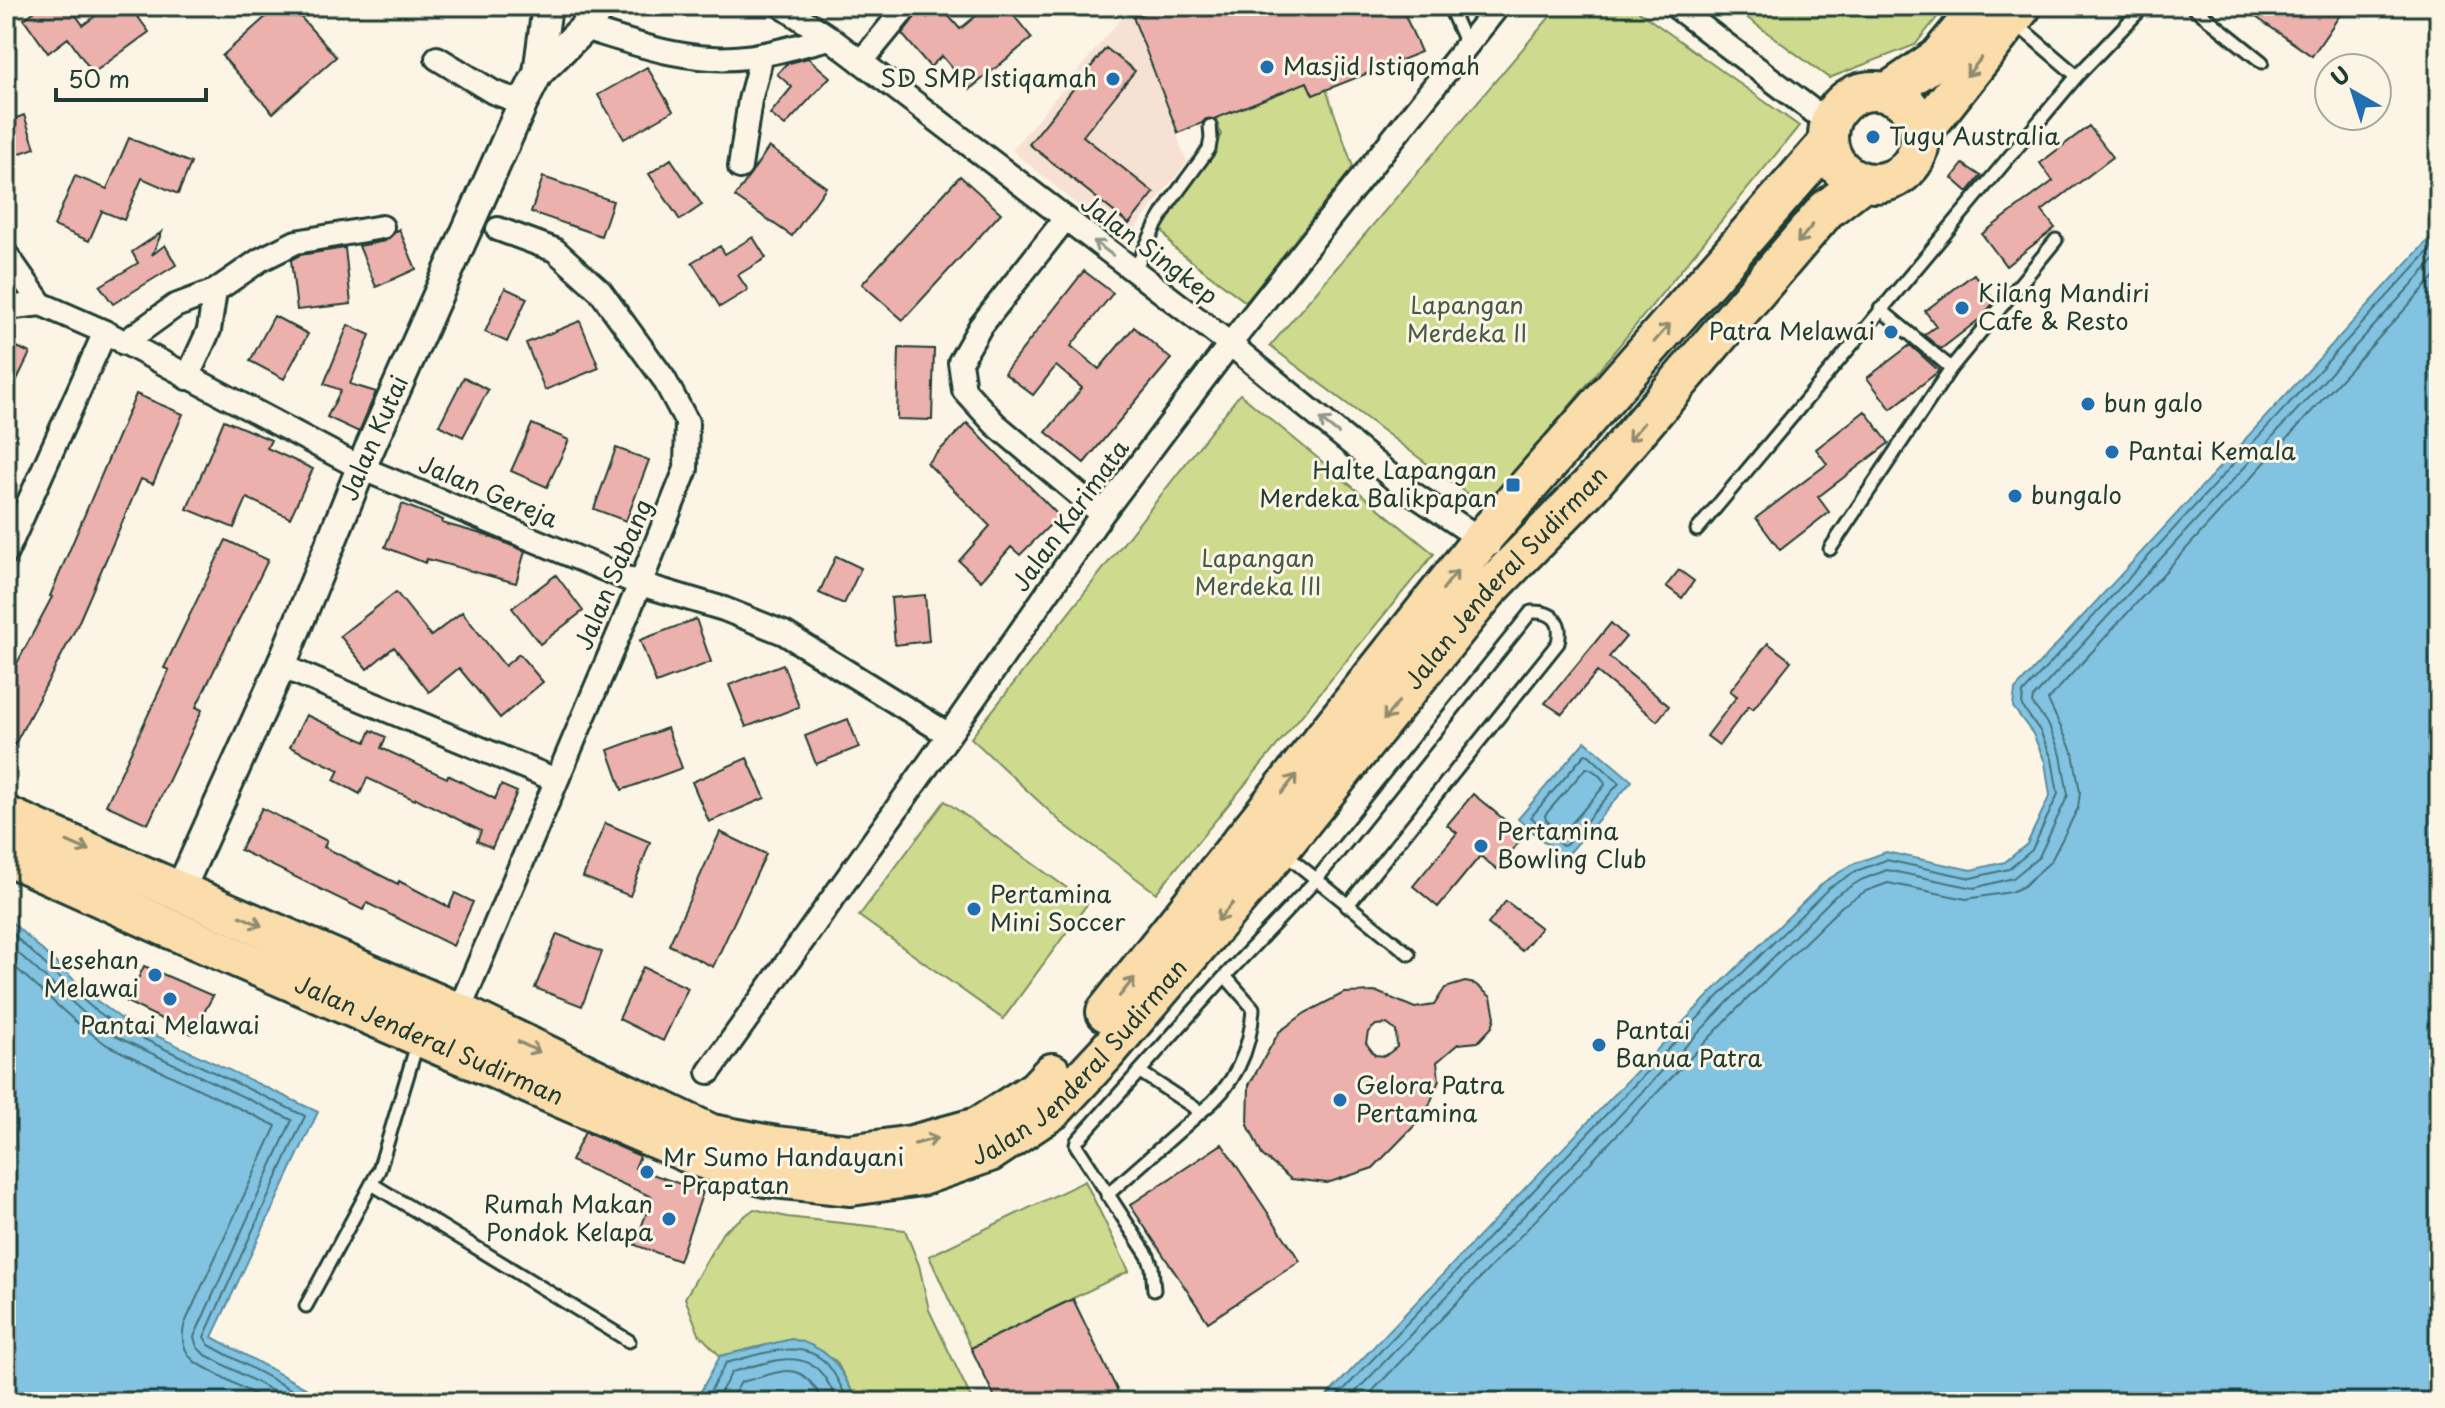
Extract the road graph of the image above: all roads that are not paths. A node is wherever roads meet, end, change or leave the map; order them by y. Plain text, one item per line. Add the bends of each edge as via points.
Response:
1 (547, 6) edge
2 (782, 6) edge
3 (907, 6) edge
4 (1449, 6) edge
5 (1498, 6) edge
6 (1675, 6) edge
7 (2144, 6) edge
8 (2192, 6) edge
9 (2004, 11) edge
10 (593, 17) edge
11 (830, 38) junction
12 (1466, 44) junction
13 (762, 55) junction
14 (437, 58) dead end
15 (861, 62) junction
16 (2262, 62) dead end
17 (538, 73) junction
18 (2077, 76) junction
19 (1887, 93) junction
20 (523, 103) junction
21 (1210, 126) dead end
22 (1829, 134) junction
23 (1921, 134) junction
24 (740, 167) dead end
25 (1862, 182) junction
26 (1065, 219) junction
27 (382, 227) dead end
28 (498, 229) dead end
29 (2056, 240) dead end
30 (6, 254) edge
31 (1134, 272) junction
32 (215, 291) junction
33 (41, 304) junction
34 (6, 308) edge
35 (1880, 309) junction
36 (114, 338) junction
37 (1230, 344) junction
38 (1951, 368) junction
39 (187, 378) junction
40 (361, 468) junction
41 (1102, 514) junction
42 (1697, 530) dead end
43 (1482, 539) junction
44 (1830, 549) dead end
45 (6, 553) edge
46 (1511, 565) junction
47 (640, 584) junction
48 (281, 666) junction
49 (949, 735) junction
50 (556, 780) junction
51 (6, 816) edge
52 (1268, 838) junction
53 (6, 855) edge
54 (1316, 880) junction
55 (180, 890) junction
56 (1347, 906) junction
57 (164, 926) junction
58 (1409, 954) dead end
59 (1225, 976) junction
60 (463, 1001) dead end
61 (420, 1037) junction
62 (709, 1072) dead end
63 (1140, 1072) junction
64 (1201, 1112) junction
65 (372, 1184) junction
66 (1107, 1195) junction
67 (1154, 1290) dead end
68 (306, 1306) dead end
69 (629, 1341) dead end

1 - 17 street
2 - 11 street, Jalan Singkep
3 - 15 street
4 - 12 lane
5 - 12 street, Jalan Karimata
6 - 22 street
7 - 18 lane
8 - 16 lane
9 - 18 lane
9 - 19 highway, Jalan Jenderal Sudirman
9 -> 23 highway, Jalan Jenderal Sudirman
10 - 13 street via 677,54
10 - 17 street, Jalan Kutai
11 - 13 street
11 - 15 street, Jalan Singkep
12 - 37 street, Jalan Karimata
13 - 24 street
14 - 20 street via 493,92
15 - 26 street, Jalan Singkep
17 - 20 street, Jalan Kutai
18 - 35 lane
19 - 22 highway, Jalan Jenderal Sudirman via 1873,91 1846,101 1836,111
19 - 23 highway via 1911,108
20 - 40 street, Jalan Kutai
21 - 31 lane via 1209,149 1170,202
22 - 25 highway via 1839,167
43 -> 22 highway, Jalan Jenderal Sudirman
23 - 25 highway, Jalan Jenderal Sudirman via 1919,149 1903,173 1891,180
25 -> 46 highway, Jalan Jenderal Sudirman via 1826,210 1590,486
31 -> 26 street, Jalan Singkep
26 - 41 street via 980,327 960,362 964,390 995,424
27 - 32 street via 296,242
28 - 47 street, Jalan Sabang via 555,250 600,291 664,379 687,422 686,469
29 - 38 lane
30 - 33 street
31 - 37 street, Jalan Singkep
32 - 36 street
32 - 39 street via 209,330
33 - 34 street
33 - 36 street, Jalan Gereja
35 - 38 lane
35 - 42 lane
36 - 39 street, Jalan Gereja
36 - 45 street
37 - 41 street, Jalan Karimata
43 -> 37 street, Jalan Singkep via 1409,491
38 - 44 lane
39 - 40 street, Jalan Gereja
40 - 47 street, Jalan Gereja
40 - 48 street, Jalan Kutai
41 - 49 street, Jalan Karimata
43 - 46 street, Jalan Singkep
52 -> 43 highway, Jalan Jenderal Sudirman
46 -> 52 highway, Jalan Jenderal Sudirman
47 - 49 street, Jalan Gereja via 784,633
47 - 50 street, Jalan Sabang
48 - 50 street
48 - 55 street, Jalan Kutai
49 - 62 street, Jalan Karimata
50 - 60 street, Jalan Sabang
51 -> 55 highway, Jalan Jenderal Sudirman
52 - 54 lane
55 -> 52 highway, Jalan Jenderal Sudirman via 459,1013 711,1134 849,1154 912,1145 978,1127 1036,1090
52 -> 61 highway, Jalan Jenderal Sudirman via 1106,1053 1053,1110 990,1152 921,1176 851,1186 765,1177 700,1158
53 - 57 highway, Jalan Jenderal Sudirman
54 - 56 lane
54 - 56 lane via 1531,612 1545,612 1559,622 1558,643
54 - 59 lane
55 - 57 highway
56 - 58 lane
57 - 61 highway, Jalan Jenderal Sudirman
59 - 63 lane
59 - 64 lane via 1253,1008 1252,1032 1235,1076
61 - 65 lane
63 - 64 lane
63 - 66 lane via 1077,1141
64 - 66 lane
65 - 68 lane
65 - 69 lane
66 - 67 lane via 1148,1256

